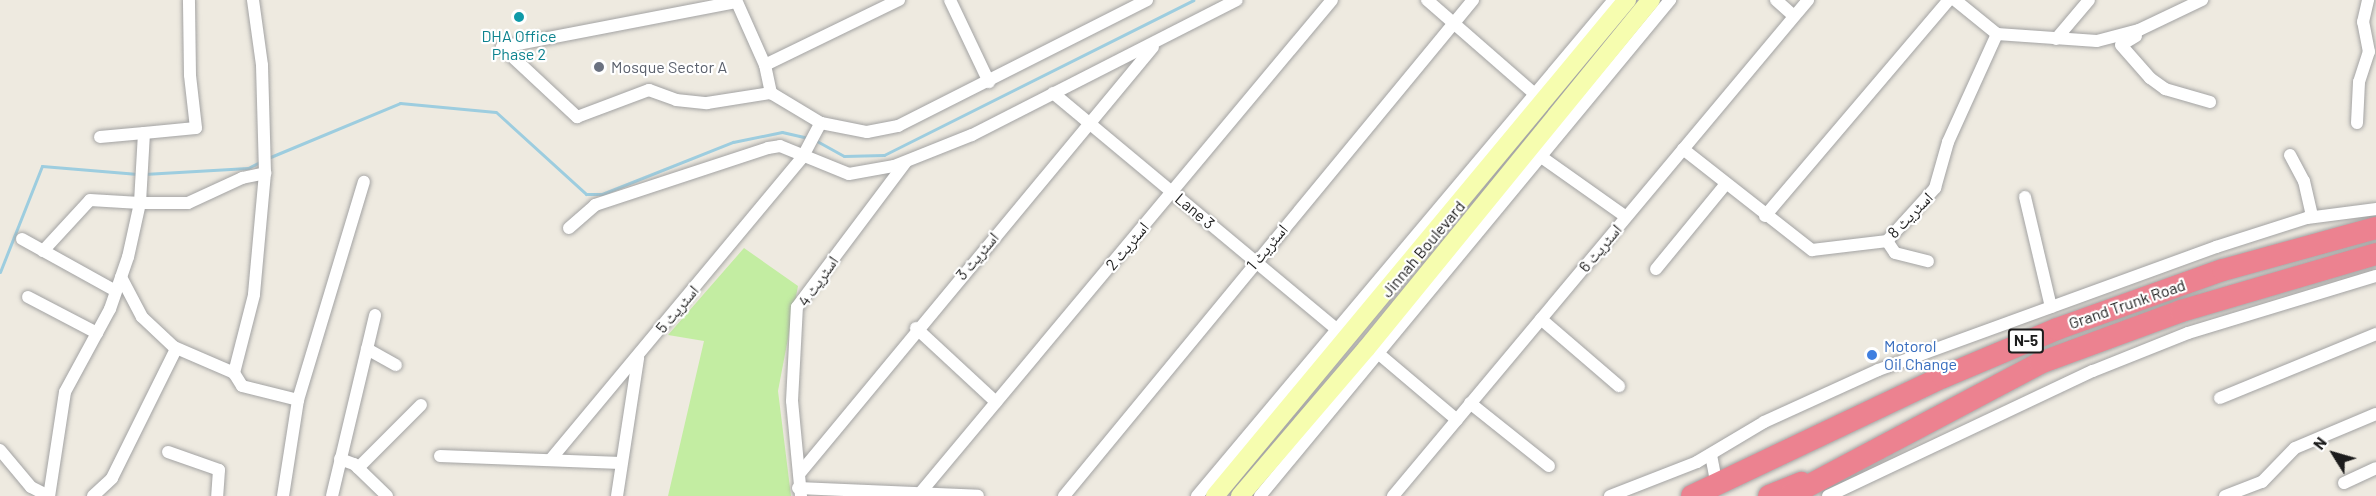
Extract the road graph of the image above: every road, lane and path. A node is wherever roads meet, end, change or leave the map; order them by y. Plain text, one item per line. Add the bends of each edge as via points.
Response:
1 (189, 0) edge
2 (253, 0) edge
3 (899, 0) edge
4 (950, 0) edge
5 (1147, 0) edge
6 (1237, 0) edge
7 (1332, 0) edge
8 (1427, 0) edge
9 (1473, 0) edge
10 (1614, 0) edge
11 (1627, 0) edge
12 (1776, 0) edge
13 (1808, 0) edge
14 (1949, 0) edge
15 (1955, 0) edge
16 (2089, 0) edge
17 (2202, 0) edge
18 (2368, 0) edge
19 (736, 1) edge
20 (1659, 2) edge
21 (1794, 16) junction
22 (1455, 23) junction
23 (2139, 30) junction
24 (1997, 34) junction
25 (2056, 39) junction
26 (1157, 42) junction
27 (765, 65) junction
28 (988, 82) junction
29 (771, 93) junction
30 (1053, 93) junction
31 (1536, 95) junction
32 (2210, 102) dead end
33 (1089, 123) junction
34 (2357, 123) dead end
35 (819, 126) junction
36 (144, 133) junction
37 (100, 137) dead end
38 (1683, 149) junction
39 (805, 153) junction
40 (2290, 155) dead end
41 (1540, 156) junction
42 (908, 161) junction
43 (266, 164) junction
44 (364, 182) dead end
45 (1725, 185) junction
46 (1172, 192) junction
47 (2025, 197) dead end
48 (140, 203) junction
49 (2376, 208) edge
50 (1765, 216) junction
51 (1626, 217) junction
52 (2312, 217) junction
53 (569, 228) dead end
54 (2376, 228) edge
55 (22, 239) dead end
56 (1887, 241) junction
57 (43, 251) junction
58 (2376, 254) edge
59 (1255, 261) junction
60 (1928, 261) dead end
61 (1656, 269) dead end
62 (1406, 270) junction
63 (2376, 276) edge
64 (121, 277) junction
65 (1421, 283) junction
66 (116, 291) junction
67 (28, 297) dead end
68 (2051, 307) junction
69 (2181, 311) junction
70 (375, 315) dead end
71 (1541, 319) junction
72 (916, 328) junction
73 (1337, 330) junction
74 (97, 333) junction
75 (2188, 333) junction
76 (2376, 334) edge
77 (176, 349) junction
78 (367, 349) junction
79 (1379, 354) junction
80 (638, 356) junction
81 (396, 365) dead end
82 (234, 373) junction
83 (1619, 386) dead end
84 (1295, 391) junction
85 (2220, 398) dead end
86 (298, 400) junction
87 (996, 402) junction
88 (1470, 404) junction
89 (422, 405) dead end
90 (1322, 411) junction
91 (2376, 414) edge
92 (1457, 420) junction
93 (0, 450) edge
94 (168, 453) dead end
95 (1712, 455) junction
96 (440, 456) dead end
97 (340, 459) junction
98 (551, 459) junction
99 (621, 463) junction
100 (1549, 466) dead end
101 (358, 468) junction
102 (2376, 468) edge
103 (1837, 470) junction
104 (800, 473) junction
105 (2344, 483) dead end
106 (1724, 491) edge
107 (799, 492) edge
108 (921, 492) junction
109 (49, 496) edge
110 (93, 496) edge
111 (217, 496) edge
112 (283, 496) edge
113 (332, 496) edge
114 (387, 496) edge
115 (617, 496) edge
116 (978, 496) edge
117 (1064, 496) edge
118 (1197, 496) edge
119 (1215, 496) edge
120 (1240, 496) edge
121 (1260, 496) edge
122 (1393, 496) edge
123 (1610, 496) edge
124 (1692, 496) edge
125 (1769, 496) edge
126 (1789, 496) edge
127 (1828, 496) edge
128 (2225, 496) edge

1 - 36 street via 190,75 196,128
2 - 43 street via 262,65
3 - 27 street
4 - 28 street
5 - 28 street
6 - 26 street
7 - 46 street, اسٹریٹ 2
8 - 22 street
9 - 22 street, اسٹریٹ 1
10 - 31 street
11 - 62 street, Jinnah Boulevard
12 - 21 street
13 - 21 street, اسٹریٹ 6
14 - 50 street
15 - 24 street
16 - 25 street
17 - 23 street
18 - 34 street via 2363,22 2369,51 2359,82
19 - 27 street
19 - 29 street via 502,47 578,117 649,90 707,103
20 - 41 street
20 - 65 street, Jinnah Boulevard
21 - 38 street, اسٹریٹ 6
22 - 31 street
22 - 59 street, اسٹریٹ 1
23 - 25 street via 2097,41
23 - 32 street via 2121,45 2141,64 2146,75 2165,89
24 - 25 street
24 - 56 street, اسٹریٹ 8 via 1948,142 1935,188
26 - 30 street
26 - 33 street, اسٹریٹ 3
27 - 29 street
28 - 35 street via 880,131
29 - 35 street
30 - 33 street, Lane 3
30 - 42 street via 972,135
31 - 73 street
33 - 46 street, Lane 3
33 - 72 street, اسٹریٹ 3
35 - 39 street, اسٹریٹ 5
36 - 37 street
36 - 48 street
38 - 45 street, اسٹریٹ 8
38 - 51 street, اسٹریٹ 6
39 - 42 street via 849,174 878,171
39 - 53 street via 780,146 755,150 595,205
39 - 80 street, اسٹریٹ 5
40 - 52 street via 2304,181
41 - 51 street
41 - 79 street
42 - 104 street, اسٹریٹ 4 via 797,307 792,401
43 - 48 street via 188,203
43 - 82 street via 254,295
44 - 86 street
45 - 50 street, اسٹریٹ 8
45 - 61 street
46 - 59 street, Lane 3
46 - 87 street, اسٹریٹ 2
47 - 68 street
48 - 57 street via 90,200
48 - 64 street
49 - 52 street
50 - 56 street, اسٹریٹ 8 via 1812,250
51 - 71 street, اسٹریٹ 6
52 - 68 street
54 - 106 highway, Grand Trunk Road / N-5 via 2223,270 2057,328 1879,408
55 - 57 street
56 - 60 street via 1895,252
57 - 66 street
58 - 69 highway, Grand Trunk Road / N-5
59 - 73 street, Lane 3
59 - 117 street, اسٹریٹ 1
62 - 65 street
62 - 84 street, Jinnah Boulevard
63 - 75 street
64 - 66 street
64 - 77 street via 142,316
65 - 90 street, Jinnah Boulevard
66 - 74 street
67 - 74 street
68 - 95 street via 1852,380 1764,422
69 - 75 street
69 - 103 highway, Grand Trunk Road / N-5 via 2040,363
70 - 78 street
71 - 83 street
71 - 88 street, اسٹریٹ 6
72 - 87 street
72 - 104 street, اسٹریٹ 3
73 - 84 street
74 - 109 street via 65,392
75 - 127 street via 2051,389
76 - 85 street
77 - 82 street
77 - 110 street via 112,478
78 - 81 street
78 - 97 street
79 - 90 street
79 - 92 street
80 - 98 street, اسٹریٹ 5
80 - 99 street
82 - 86 street via 242,386
84 - 118 street
84 - 119 street, Jinnah Boulevard
86 - 112 street
87 - 108 street, اسٹریٹ 2
88 - 92 street, اسٹریٹ 6
88 - 100 street
89 - 101 street
90 - 120 street, Jinnah Boulevard
90 - 121 street
91 - 128 street via 2305,442 2262,482
92 - 122 street, اسٹریٹ 6
93 - 109 street via 31,487
94 - 111 street via 216,468 220,474
95 - 106 street
95 - 123 street
96 - 98 street
97 - 101 street
97 - 113 street
98 - 99 street
99 - 115 street
101 - 114 street
102 - 105 street
103 - 125 highway
103 - 126 highway, Grand Trunk Road / N-5
104 - 107 street, اسٹریٹ 4
106 - 124 highway, Grand Trunk Road / N-5
107 - 108 street
108 - 116 street

